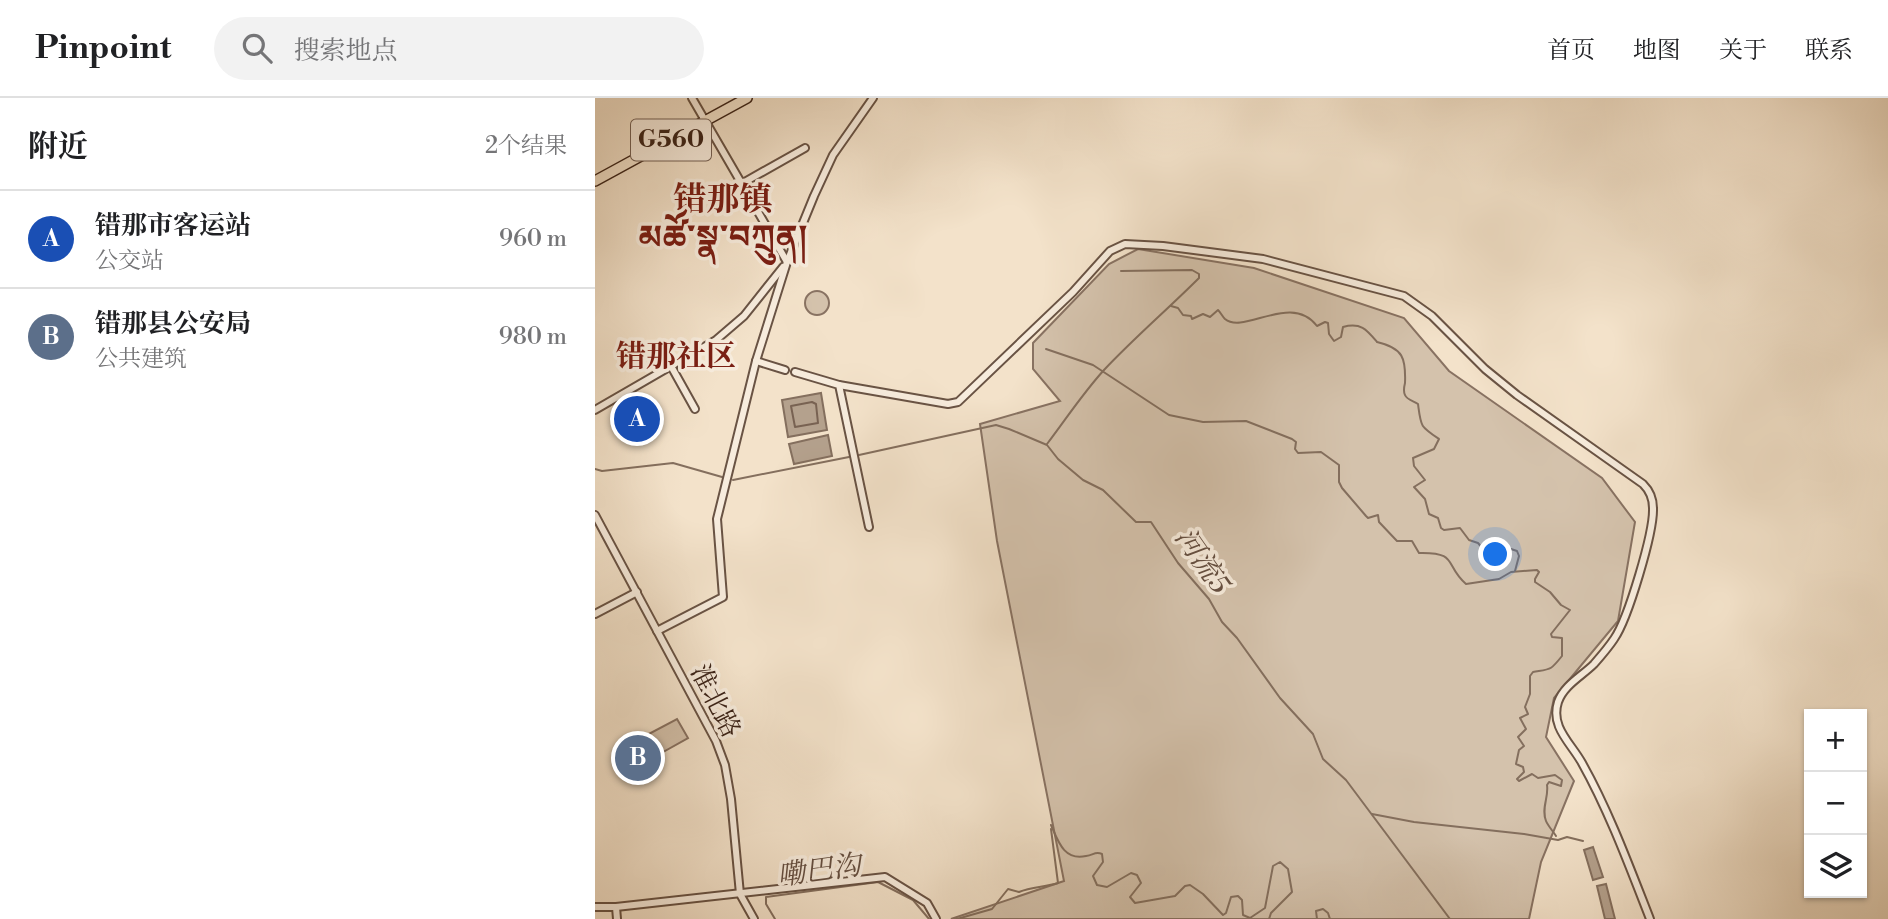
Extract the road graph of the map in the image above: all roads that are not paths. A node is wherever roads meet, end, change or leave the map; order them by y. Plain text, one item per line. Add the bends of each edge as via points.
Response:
1 (692, 98) edge
2 (747, 98) edge
3 (873, 98) edge
4 (706, 122) junction
5 (805, 148) dead end
6 (595, 181) edge
7 (741, 184) junction
8 (787, 262) junction
9 (757, 361) junction
10 (671, 366) junction
11 (785, 370) dead end
12 (795, 372) dead end
13 (839, 385) junction
14 (695, 409) dead end
15 (595, 410) edge
16 (595, 515) edge
17 (869, 527) dead end
18 (637, 592) junction
19 (595, 614) edge
20 (657, 631) junction
21 (740, 894) junction
22 (595, 907) edge
23 (616, 907) junction
24 (617, 919) edge
25 (754, 919) edge
26 (936, 919) edge
27 (1650, 919) edge

1 - 4 street
2 - 4 highway, G560
3 - 8 street via 833,155
4 - 6 highway, G560
4 - 7 street
5 - 7 street
7 - 8 street
8 - 9 street
8 - 10 street via 734,326
9 - 11 street
9 - 20 street via 717,519 723,597
10 - 14 street
10 - 15 street
12 - 13 street
13 - 17 street
13 - 27 street via 958,402 1110,251 1125,244 1263,259 1392,292 1416,303 1485,369 1643,484 1651,495 1653,518 1624,622 1594,664 1566,688 1556,715 1560,731 1599,797
16 - 18 street, 淮北路
18 - 19 street
18 - 20 street, 淮北路
20 - 21 street, 淮北路 via 725,765
21 - 23 street
21 - 25 street, 淮北路
21 - 26 street via 885,877 927,903
22 - 23 street
23 - 24 street

